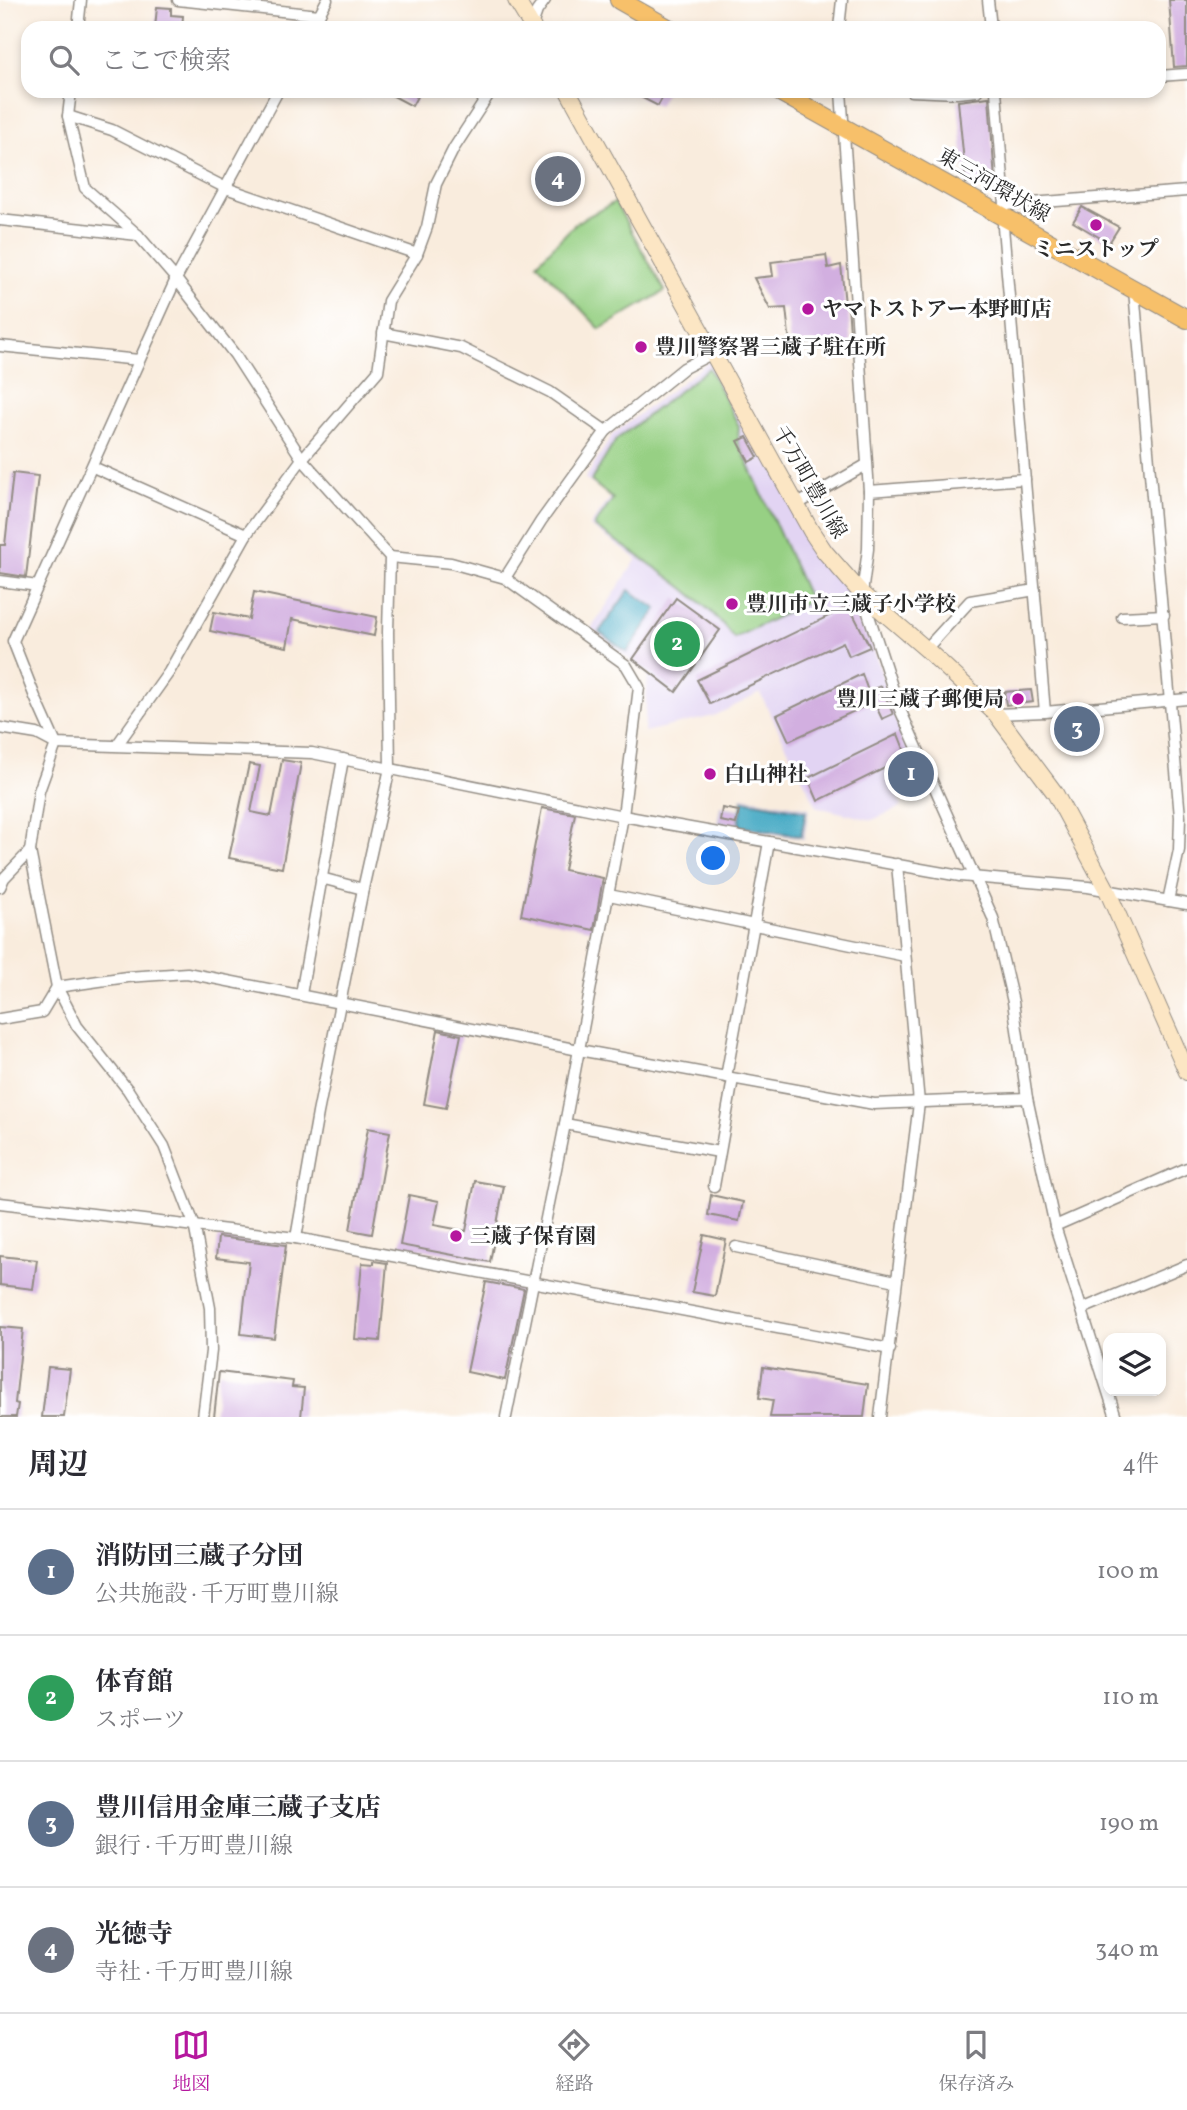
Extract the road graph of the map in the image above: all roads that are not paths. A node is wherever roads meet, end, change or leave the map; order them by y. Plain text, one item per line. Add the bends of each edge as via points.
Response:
1 (81, 0) edge
2 (178, 0) edge
3 (327, 0) edge
4 (516, 0) edge
5 (545, 0) edge
6 (619, 0) edge
7 (842, 0) edge
8 (988, 0) edge
9 (319, 15) junction
10 (79, 21) edge
11 (316, 21) edge
12 (528, 21) edge
13 (534, 21) edge
14 (656, 21) edge
15 (840, 21) edge
16 (990, 21) edge
17 (1187, 74) edge
18 (1166, 76) edge
19 (70, 98) edge
20 (274, 98) edge
21 (486, 98) edge
22 (572, 98) edge
23 (790, 98) edge
24 (842, 98) edge
25 (997, 98) edge
26 (68, 116) junction
27 (845, 129) junction
28 (226, 188) junction
29 (1187, 191) edge
30 (1005, 211) junction
31 (0, 220) edge
32 (138, 236) junction
33 (417, 254) junction
34 (176, 279) junction
35 (1134, 290) junction
36 (1187, 319) edge
37 (383, 332) junction
38 (0, 346) edge
39 (713, 353) junction
40 (139, 360) junction
41 (606, 431) junction
42 (302, 459) junction
43 (866, 465) junction
44 (93, 467) junction
45 (1026, 479) junction
46 (869, 491) junction
47 (796, 505) junction
48 (246, 534) junction
49 (390, 557) junction
50 (505, 578) junction
51 (0, 581) edge
52 (38, 586) junction
53 (1035, 590) junction
54 (862, 594) junction
55 (1164, 615) junction
56 (1122, 617) dead end
57 (926, 649) junction
58 (1187, 699) edge
59 (1171, 700) junction
60 (1045, 712) junction
61 (996, 714) junction
62 (0, 728) edge
63 (56, 744) junction
64 (117, 745) junction
65 (343, 759) junction
66 (390, 768) junction
67 (623, 816) junction
68 (769, 842) junction
69 (30, 851) junction
70 (897, 864) junction
71 (976, 877) junction
72 (321, 878) junction
73 (0, 887) edge
74 (363, 889) junction
75 (1107, 890) junction
76 (608, 895) junction
77 (1168, 901) junction
78 (1187, 904) edge
79 (753, 925) junction
80 (905, 956) junction
81 (57, 987) junction
82 (301, 994) junction
83 (340, 1002) junction
84 (0, 1020) edge
85 (579, 1050) junction
86 (1187, 1072) edge
87 (729, 1078) junction
88 (1027, 1098) junction
89 (919, 1103) junction
90 (565, 1124) junction
91 (719, 1152) junction
92 (1187, 1168) edge
93 (714, 1186) dead end
94 (0, 1203) edge
95 (194, 1224) junction
96 (1055, 1226) junction
97 (296, 1238) junction
98 (736, 1247) dead end
99 (1187, 1265) edge
100 (534, 1282) junction
101 (896, 1282) junction
102 (1082, 1309) junction
103 (890, 1349) junction
104 (203, 1417) edge
105 (506, 1417) edge
106 (880, 1417) edge
107 (1116, 1417) edge

1 - 10 street
2 - 9 street
3 - 9 street
4 - 12 main road
5 - 13 street
6 - 14 main road
7 - 15 street
8 - 16 street
9 - 11 street
17 - 18 street
19 - 26 street
20 - 28 street
21 - 33 street via 436,184
22 - 39 main road, 千万町豊川線
23 - 27 main road, 東三河環状線
24 - 27 street
25 - 30 street
26 - 28 street via 112,130
26 - 32 street via 85,188
27 - 30 main road, 東三河環状線
27 - 43 street
28 - 33 street
28 - 34 street
29 - 30 street
30 - 35 main road, 東三河環状線
30 - 45 street
31 - 32 street
32 - 34 street
33 - 37 street via 388,301
34 - 40 street
34 - 42 street via 235,355
35 - 36 main road, 東三河環状線
35 - 55 street
37 - 41 street via 461,348 550,392
37 - 42 street via 378,371
38 - 40 street
39 - 41 street via 684,368
39 - 47 main road, 千万町豊川線
40 - 44 street
41 - 50 street
42 - 48 street
42 - 49 street
43 - 46 street
43 - 47 street
44 - 48 street
44 - 52 street
45 - 46 street
45 - 53 street
46 - 54 street
47 - 54 main road, 千万町豊川線 via 825,552
48 - 64 street via 169,672
49 - 50 street via 451,563
49 - 66 street
50 - 67 street via 626,665 639,687
51 - 52 street
52 - 63 street via 13,641
53 - 57 street via 970,601
53 - 60 street
54 - 57 main road, 千万町豊川線
54 - 71 street via 898,705
55 - 56 street
55 - 59 street
57 - 61 main road, 千万町豊川線
58 - 59 street
59 - 60 street
59 - 77 street via 1180,817 1179,850
60 - 61 street
61 - 75 main road, 千万町豊川線 via 1055,793
62 - 63 street via 37,734
63 - 64 street
63 - 69 street via 39,791
64 - 65 street via 312,753
65 - 66 street
65 - 72 street
66 - 67 street
66 - 74 street
67 - 68 street
67 - 76 street
68 - 70 street
68 - 79 street
69 - 73 street
69 - 81 street
70 - 71 street
70 - 80 street
71 - 75 street
71 - 88 street via 993,918 1013,1002
72 - 74 street
72 - 82 street
74 - 83 street
75 - 77 street
75 - 86 main road, 千万町豊川線
76 - 79 street
76 - 85 street
77 - 78 street
79 - 80 street
79 - 87 street
80 - 89 street
81 - 82 street via 187,973
81 - 84 street via 42,1012
81 - 95 street via 77,1026 128,1090 164,1146
82 - 83 street
83 - 85 street
83 - 97 street
85 - 87 street
85 - 90 street
87 - 89 street via 874,1104
87 - 91 street
88 - 89 street
88 - 96 street
89 - 101 street
90 - 91 street
90 - 100 street
91 - 93 street
92 - 96 street
94 - 95 street
95 - 97 street
95 - 104 street via 210,1308 211,1351
96 - 102 street
97 - 100 street
98 - 101 street
99 - 102 street
100 - 103 street
100 - 105 street
101 - 103 street
102 - 107 street
103 - 106 street

